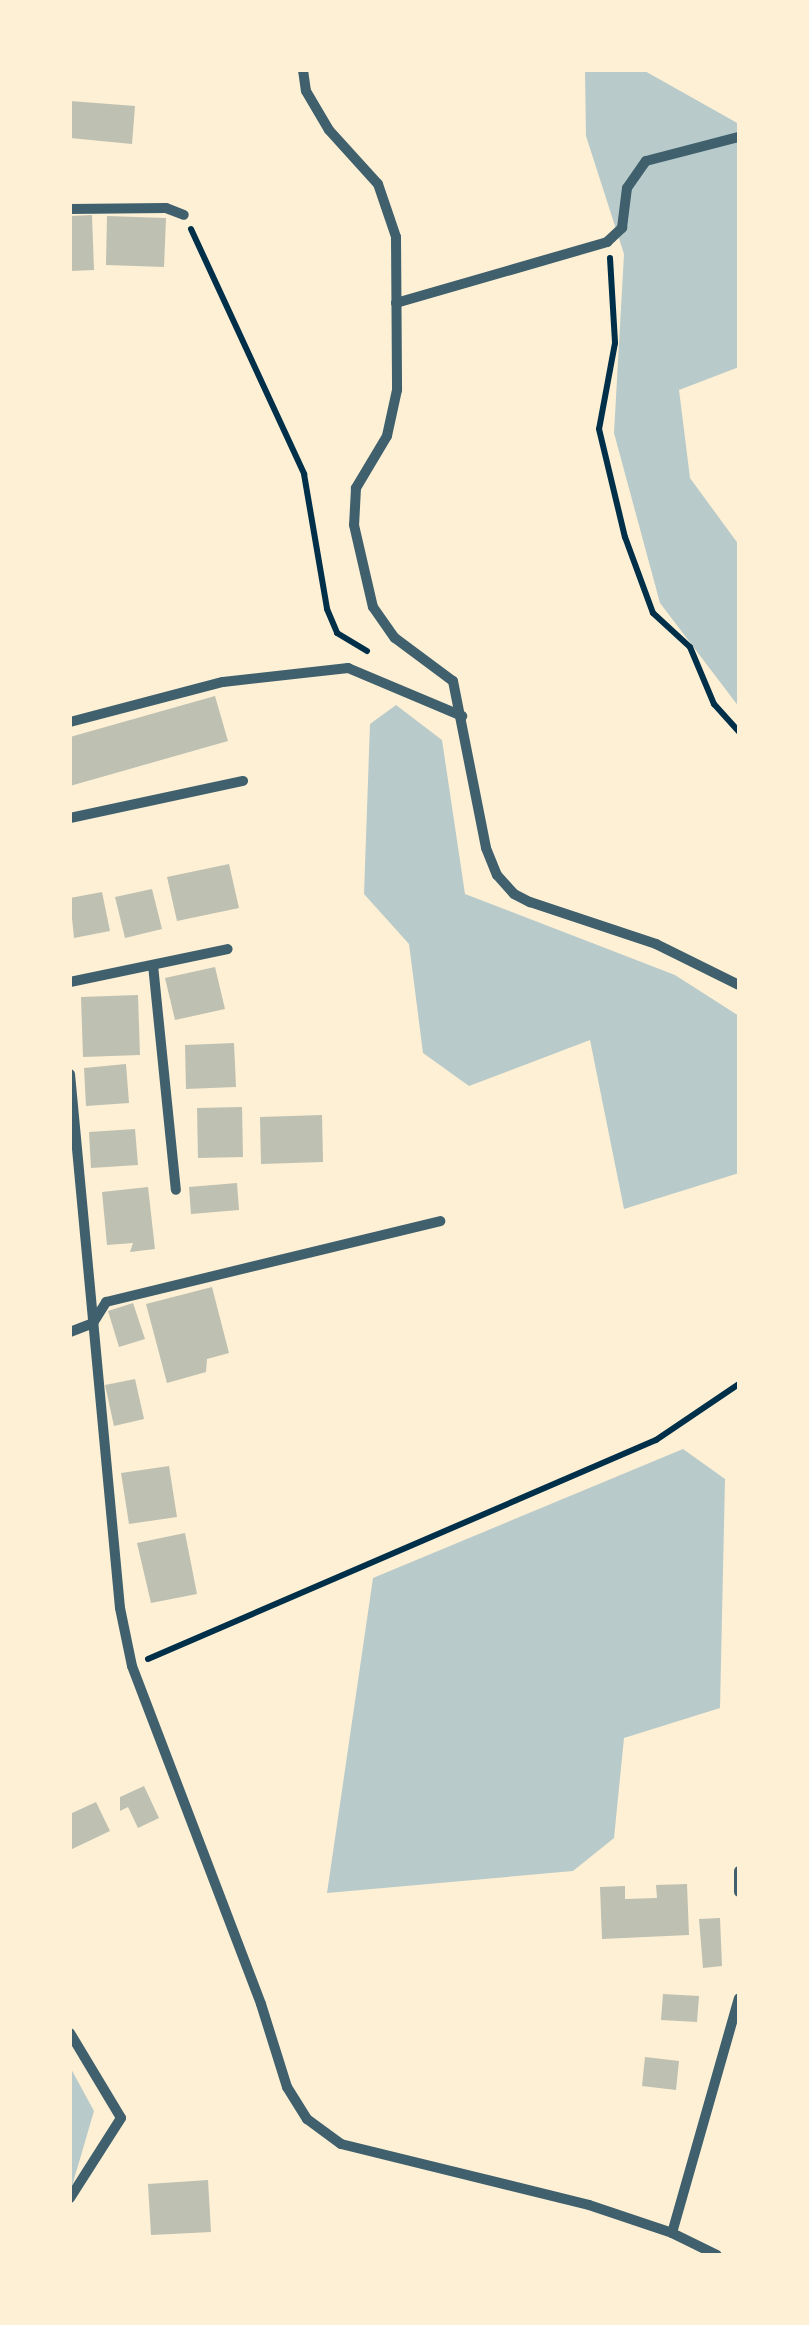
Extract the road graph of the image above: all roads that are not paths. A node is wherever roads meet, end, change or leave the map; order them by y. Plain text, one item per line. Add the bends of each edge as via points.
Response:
1 (303, 70) edge
2 (739, 137) edge
3 (70, 209) edge
4 (184, 214) road end
5 (396, 302) junction
6 (462, 716) junction
7 (70, 722) edge
8 (243, 781) dead end
9 (70, 818) edge
10 (228, 949) dead end
11 (153, 965) junction
12 (70, 982) edge
13 (739, 985) edge
14 (70, 1074) edge
15 (176, 1190) dead end
16 (440, 1222) dead end
17 (93, 1323) junction
18 (70, 1332) edge
19 (739, 1871) edge
20 (739, 1892) edge
21 (739, 1998) edge
22 (70, 2034) edge
23 (70, 2198) edge
24 (672, 2233) junction
25 (718, 2255) edge

1 - 5 street via 306,91 330,130 378,184 396,237
2 - 5 street via 646,161 627,188 622,228 607,242
3 - 4 street via 166,208
5 - 6 street via 397,390 388,436 356,488 354,524 373,607 395,638 453,680
6 - 7 street via 348,668 223,682
6 - 13 street via 486,848 514,894 656,944
8 - 9 street
10 - 11 street
11 - 12 street
11 - 15 street
14 - 17 street
16 - 17 street via 106,1302
17 - 18 street
17 - 24 street via 120,1608 132,1666 286,2086 307,2119 340,2144 589,2205
19 - 20 street
21 - 24 street
22 - 23 street via 120,2118
24 - 25 street

